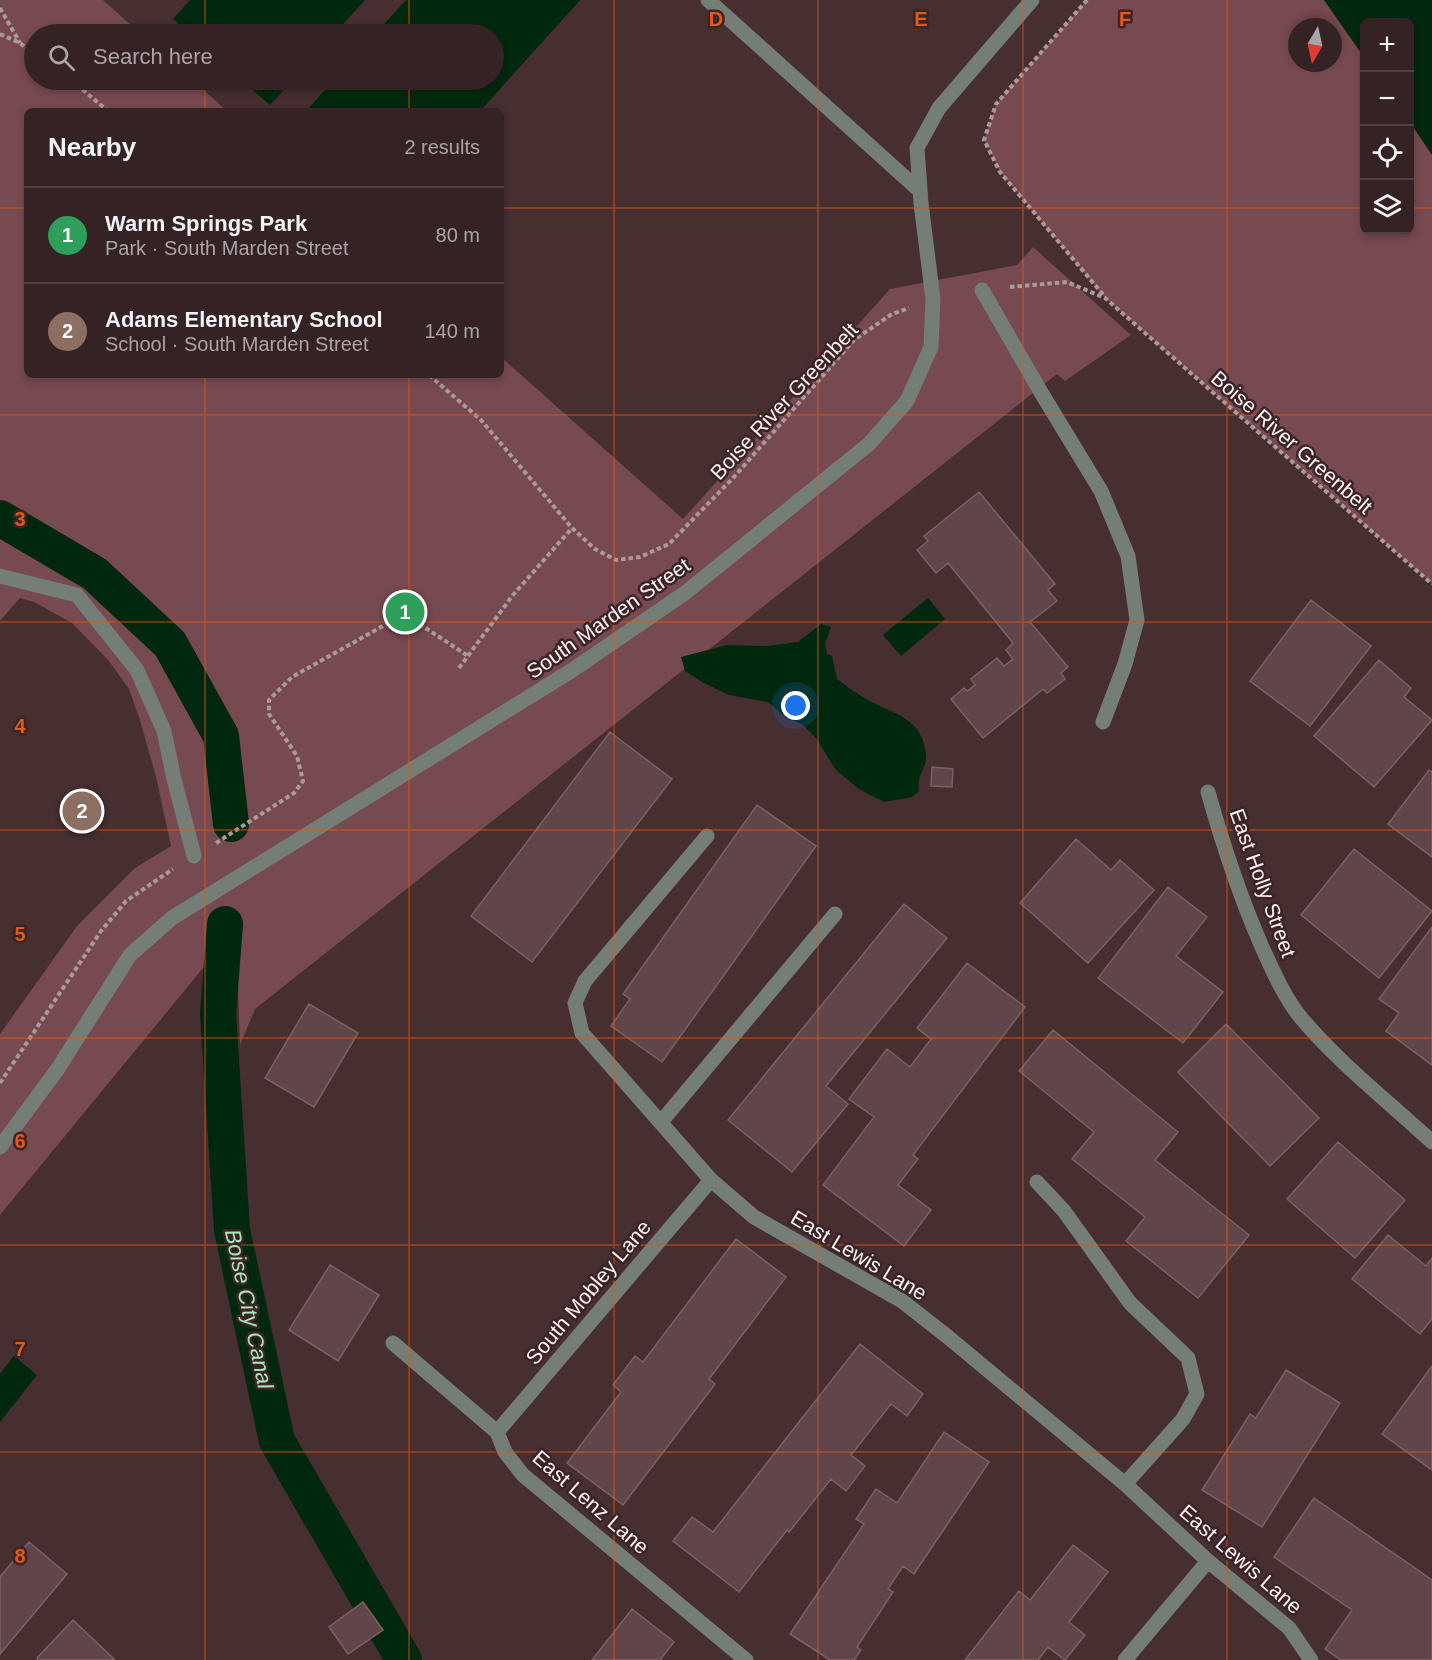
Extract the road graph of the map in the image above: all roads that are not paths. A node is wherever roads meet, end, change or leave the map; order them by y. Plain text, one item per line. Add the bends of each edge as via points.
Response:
1 (708, 0) edge
2 (1032, 0) edge
3 (725, 6) edge
4 (920, 191) junction
5 (982, 290) road end
6 (0, 576) edge
7 (1103, 722) dead end
8 (1208, 792) dead end
9 (707, 836) dead end
10 (194, 856) road end
11 (836, 914) dead end
12 (661, 1122) junction
13 (1432, 1142) edge
14 (0, 1147) edge
15 (711, 1180) junction
16 (1037, 1182) dead end
17 (393, 1343) dead end
18 (497, 1432) junction
19 (1125, 1484) junction
20 (1208, 1561) junction
21 (746, 1660) edge
22 (1125, 1660) edge
23 (1311, 1660) edge

1 - 3 street
2 - 4 street, South Marden Street via 939,108 917,148
3 - 4 street
4 - 14 street, South Marden Street via 933,299 931,347 907,401 869,444 685,593 591,658 172,918 130,955 57,1070
5 - 7 street via 1101,491 1128,556 1137,620
6 - 10 street via 77,595 136,670 164,730
8 - 13 street, East Holly Street via 1249,916 1275,976 1300,1017
9 - 12 street, East Lewis Lane via 585,981 575,1003 582,1033
11 - 12 street
12 - 15 street, East Lewis Lane
15 - 18 street, South Mobley Lane
15 - 19 street, East Lewis Lane via 754,1217 902,1301
16 - 19 street via 1064,1212 1130,1303 1188,1358 1197,1394 1183,1419
17 - 18 street, East Lenz Lane
18 - 21 street, East Lenz Lane via 505,1452 523,1475
19 - 20 street, East Lewis Lane
20 - 22 street
20 - 23 street, East Lewis Lane via 1290,1628

